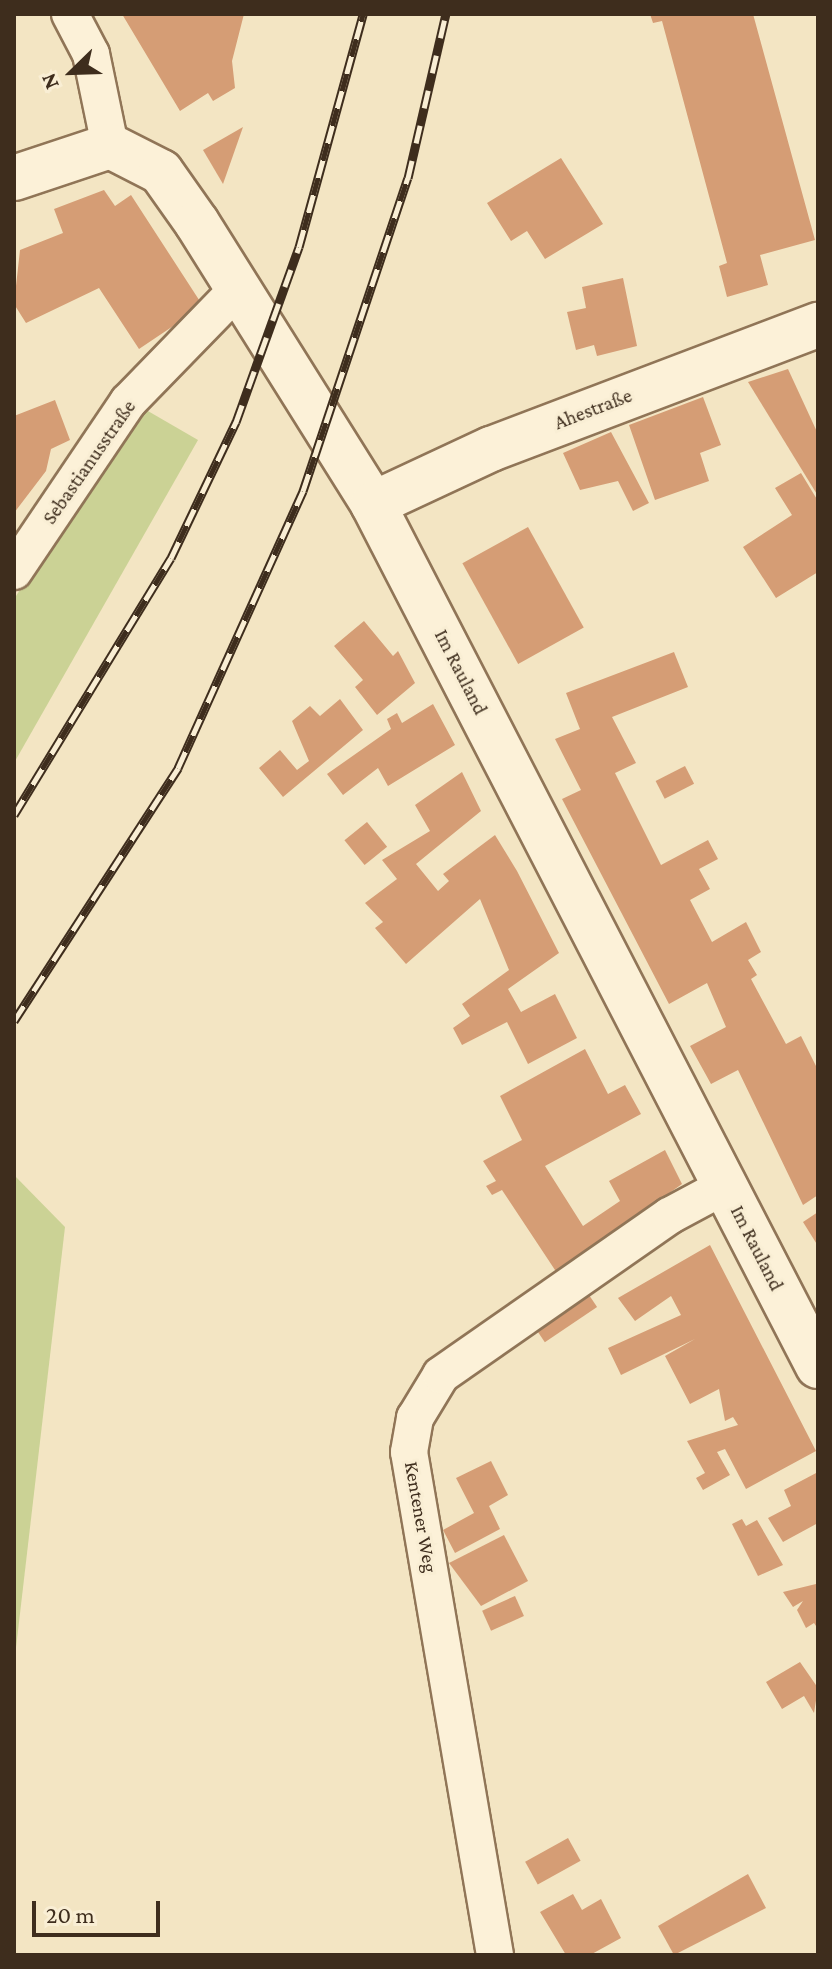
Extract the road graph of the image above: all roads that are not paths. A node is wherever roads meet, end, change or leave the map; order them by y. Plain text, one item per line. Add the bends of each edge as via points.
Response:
1 (70, 14) edge
2 (110, 146) junction
3 (14, 178) edge
4 (237, 290) junction
5 (818, 325) edge
6 (373, 504) junction
7 (14, 571) edge
8 (725, 1186) junction
9 (818, 1366) edge
10 (495, 1955) edge

1 - 2 street via 91,54
2 - 3 street
2 - 4 street, Im Rauland via 161,172
4 - 6 street, Im Rauland
4 - 7 street, Sebastianusstraße via 128,402
5 - 6 street, Ahestraße via 491,449
6 - 8 street, Im Rauland
8 - 9 street, Im Rauland
8 - 10 street, Kentener Weg via 669,1216 441,1375 415,1418 409,1452

